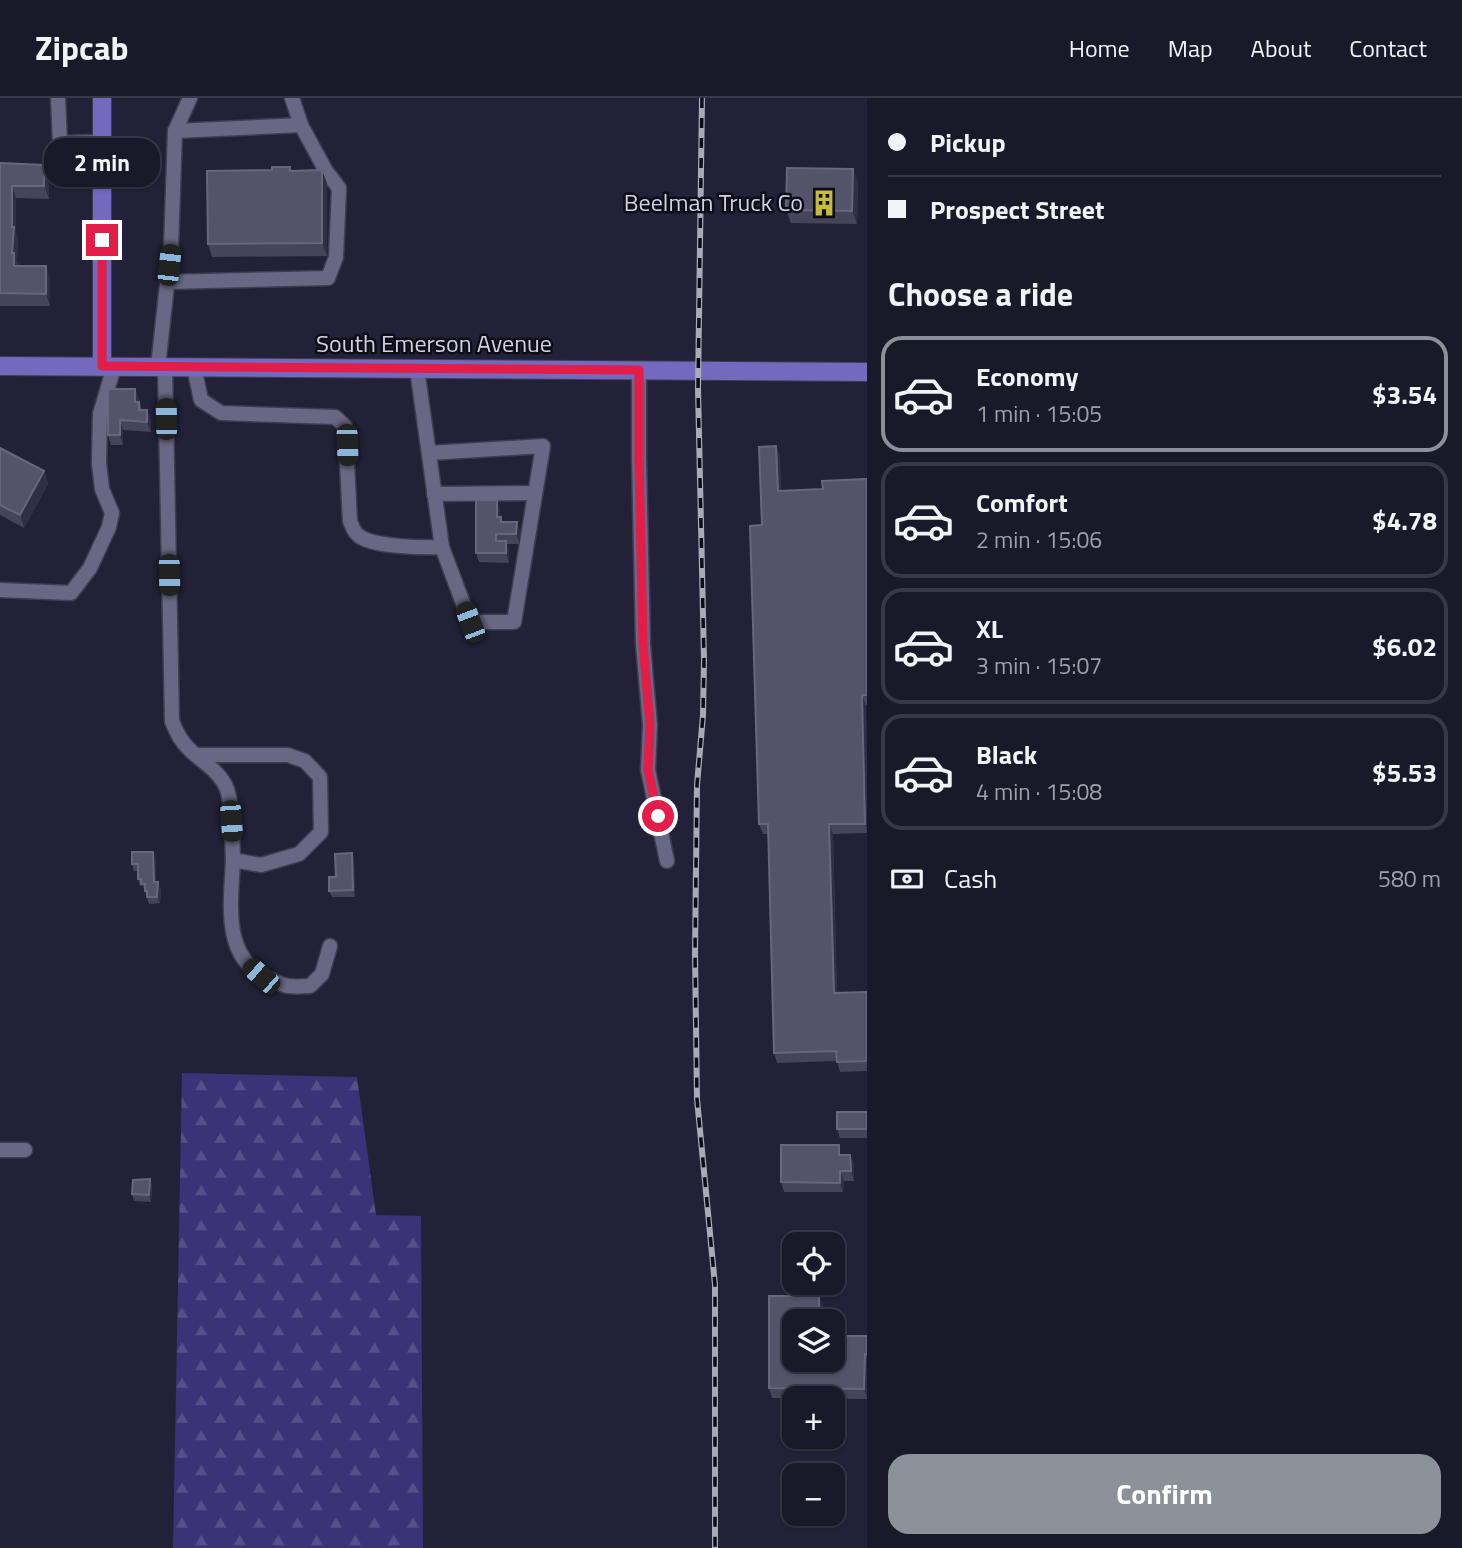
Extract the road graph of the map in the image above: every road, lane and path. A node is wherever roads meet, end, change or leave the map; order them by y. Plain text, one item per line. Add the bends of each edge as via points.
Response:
1 (58, 98) edge
2 (102, 98) edge
3 (190, 98) edge
4 (292, 98) edge
5 (301, 125) junction
6 (175, 131) junction
7 (101, 142) junction
8 (167, 282) junction
9 (0, 366) edge
10 (108, 367) junction
11 (162, 367) junction
12 (194, 367) junction
13 (417, 369) junction
14 (639, 370) junction
15 (867, 372) edge
16 (429, 453) junction
17 (535, 493) junction
18 (434, 494) junction
19 (442, 547) junction
20 (0, 590) edge
21 (196, 755) junction
22 (233, 860) junction
23 (667, 862) dead end
24 (330, 946) dead end
25 (0, 1150) edge
26 (25, 1150) dead end

1 - 7 street via 60,143
2 - 7 main road
3 - 6 street
4 - 5 street
5 - 6 street
5 - 8 street via 339,188 336,257 328,278
6 - 8 street
7 - 10 main road
8 - 11 street
9 - 10 main road, South Emerson Avenue
10 - 11 main road, South Emerson Avenue
10 - 20 street via 100,414 99,463 102,489 112,513 90,568 71,593
11 - 12 main road, South Emerson Avenue
11 - 21 street via 172,721 177,735
12 - 13 main road, South Emerson Avenue
12 - 19 street via 201,400 222,413 335,417 345,426 350,521 355,534 366,541
13 - 14 main road, South Emerson Avenue
13 - 16 street
14 - 15 main road, South Emerson Avenue
14 - 23 street via 648,770
16 - 17 street via 543,446
16 - 18 street
17 - 18 street
17 - 19 street via 514,622 470,622
18 - 19 street
21 - 22 street via 226,789
21 - 22 street via 288,755 306,761 320,777 321,832 299,854 261,865
22 - 24 street via 230,920 244,961 261,976 286,986 310,986 322,974
25 - 26 street

